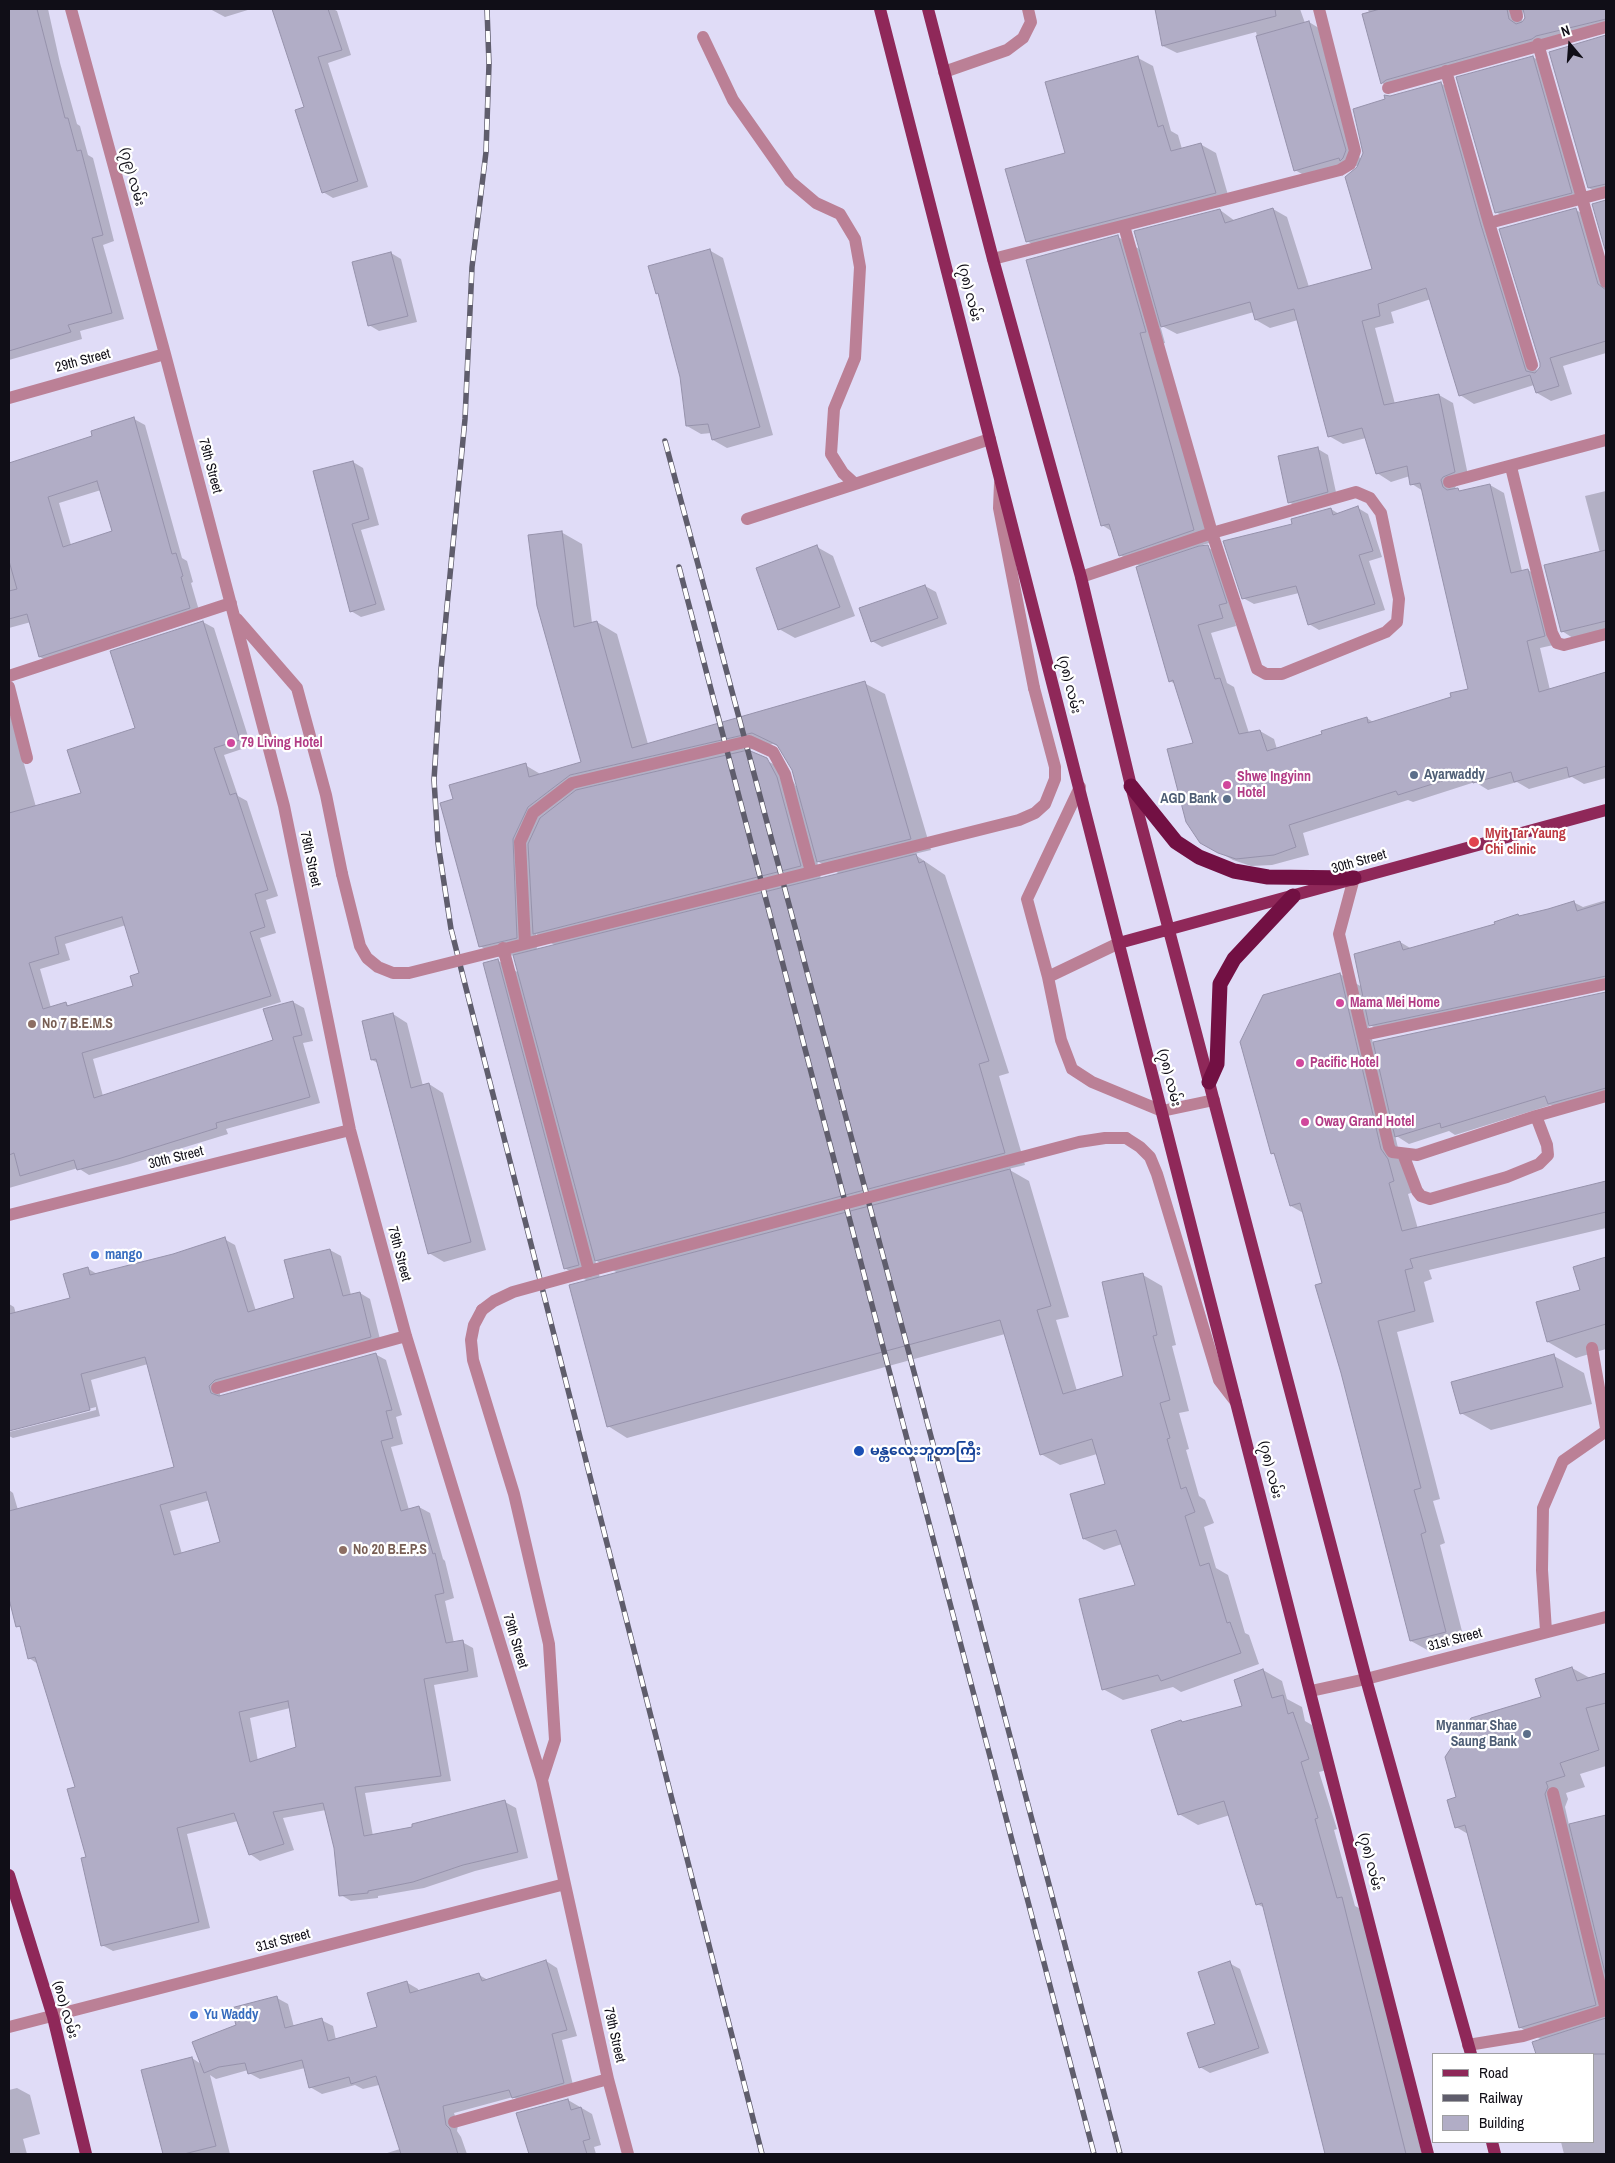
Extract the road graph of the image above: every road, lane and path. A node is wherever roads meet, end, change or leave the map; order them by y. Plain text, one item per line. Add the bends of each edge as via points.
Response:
1 (70, 9) edge
2 (880, 9) edge
3 (928, 9) edge
4 (1028, 9) edge
5 (1319, 9) edge
6 (1606, 27) edge
7 (703, 37) dead end
8 (1538, 44) junction
9 (1446, 71) junction
10 (944, 72) junction
11 (1388, 88) dead end
12 (1606, 192) edge
13 (1582, 199) junction
14 (1488, 223) junction
15 (1124, 226) junction
16 (993, 259) junction
17 (1606, 282) edge
18 (165, 354) junction
19 (1532, 365) dead end
20 (9, 398) edge
21 (990, 439) junction
22 (1606, 440) edge
23 (1510, 466) junction
24 (1000, 475) junction
25 (1449, 482) dead end
26 (855, 484) junction
27 (746, 520) dead end
28 (1212, 533) junction
29 (1081, 577) junction
30 (231, 603) junction
31 (234, 617) junction
32 (1606, 634) edge
33 (9, 676) edge
34 (9, 687) edge
35 (27, 758) dead end
36 (1131, 786) junction
37 (1080, 787) junction
38 (1606, 810) edge
39 (810, 872) junction
40 (1354, 878) junction
41 (1293, 896) junction
42 (1169, 930) junction
43 (525, 943) junction
44 (1120, 943) junction
45 (503, 948) junction
46 (1048, 977) junction
47 (1606, 984) edge
48 (1364, 1035) junction
49 (1209, 1082) junction
50 (1606, 1096) edge
51 (1214, 1100) junction
52 (1162, 1111) junction
53 (1536, 1116) junction
54 (350, 1130) junction
55 (1403, 1154) junction
56 (9, 1215) edge
57 (589, 1271) junction
58 (406, 1336) junction
59 (1592, 1348) dead end
60 (217, 1388) dead end
61 (1238, 1404) junction
62 (1606, 1430) edge
63 (1606, 1616) edge
64 (1546, 1631) junction
65 (1366, 1679) junction
66 (1311, 1691) junction
67 (542, 1780) junction
68 (1553, 1793) dead end
69 (9, 1875) edge
70 (565, 1884) junction
71 (1606, 2010) edge
72 (53, 2016) junction
73 (9, 2027) edge
74 (1470, 2050) edge
75 (608, 2078) junction
76 (454, 2122) dead end
77 (86, 2154) edge
78 (628, 2154) edge
79 (1428, 2154) edge

1 - 18 street, (၇၉) လမ်း
2 - 21 main road, (၇၈) လမ်း
3 - 10 main road
4 - 10 street via 1031,22 1023,38 1007,50
5 - 15 street via 1355,151 1350,164 1340,170
6 - 8 street
7 - 26 street via 734,100 790,181 816,203 840,214 855,240 860,267 855,358 834,410 831,454
8 - 9 street
8 - 13 street
9 - 11 street
9 - 14 street
10 - 16 main road
12 - 13 street
13 - 14 street
13 - 17 street
14 - 19 street
15 - 16 street
15 - 28 street
16 - 29 main road
18 - 20 street, 29th Street
18 - 30 street, 79th Street
21 - 24 main road, (၇၈) လမ်း
21 - 26 street
22 - 23 street
23 - 25 street
23 - 32 street via 1552,633 1557,642 1564,645
24 - 37 main road, (၇၈) လမ်း
24 - 39 street, bridge via 999,508 1034,688 1055,767 1055,779 1044,804 1035,813 1019,820
26 - 27 street
28 - 28 street via 1356,492 1370,498 1383,523 1399,599 1397,622 1386,632 1282,674 1266,674 1257,669
28 - 29 street
29 - 36 main road
30 - 31 street, 79th Street
30 - 33 street
31 - 45 street, bridge via 297,688 326,795 360,946 367,958 393,973 409,973
31 - 54 street, 79th Street via 284,806
34 - 35 street
36 - 40 highway via 1176,842 1199,857 1234,871 1268,877
36 - 42 main road
37 - 44 main road, (၇၈) လမ်း
37 - 46 street via 1026,899
38 - 40 main road, 30th Street
39 - 43 street, bridge
39 - 43 street, bridge via 785,774 773,752 750,741 572,783 532,813 520,842
40 - 41 main road, 30th Street
40 - 48 street via 1339,934
41 - 42 main road, 30th Street
41 - 49 highway via 1234,959 1220,984 1217,1064
42 - 44 main road, 30th Street
42 - 49 main road
43 - 45 street, bridge
44 - 46 street
44 - 52 main road, (၇၈) လမ်း
45 - 57 street
46 - 52 street via 1061,1040 1072,1069 1092,1082
47 - 48 street
48 - 55 street via 1389,1147 1392,1152
49 - 51 main road
50 - 53 street
51 - 52 street
51 - 65 main road
52 - 61 main road, (၇၈) လမ်း
53 - 55 street via 1417,1155
53 - 55 street via 1548,1155 1539,1164 1507,1177 1430,1199 1417,1191
54 - 56 street, 30th Street
54 - 58 street, 79th Street
57 - 61 street, bridge via 1078,1142 1126,1138 1150,1157 1220,1380
57 - 67 street, bridge via 494,1300 482,1310 471,1340 473,1360 514,1494 549,1644 555,1740
58 - 60 street
58 - 67 street, 79th Street
59 - 62 street
61 - 66 main road, (၇၈) လမ်း
62 - 64 street via 1563,1461 1543,1508 1542,1570
63 - 64 street, 31st Street
64 - 65 street, 31st Street
65 - 66 street, 31st Street
65 - 74 main road
66 - 79 main road, (၇၈) လမ်း
67 - 70 street, 79th Street
68 - 71 street
69 - 72 main road, (၈၀) လမ်း
70 - 72 street, 31st Street
70 - 75 street, 79th Street
71 - 74 street
72 - 73 street, 31st Street
72 - 77 main road, (၈၀) လမ်း
75 - 76 street
75 - 78 street, 79th Street

